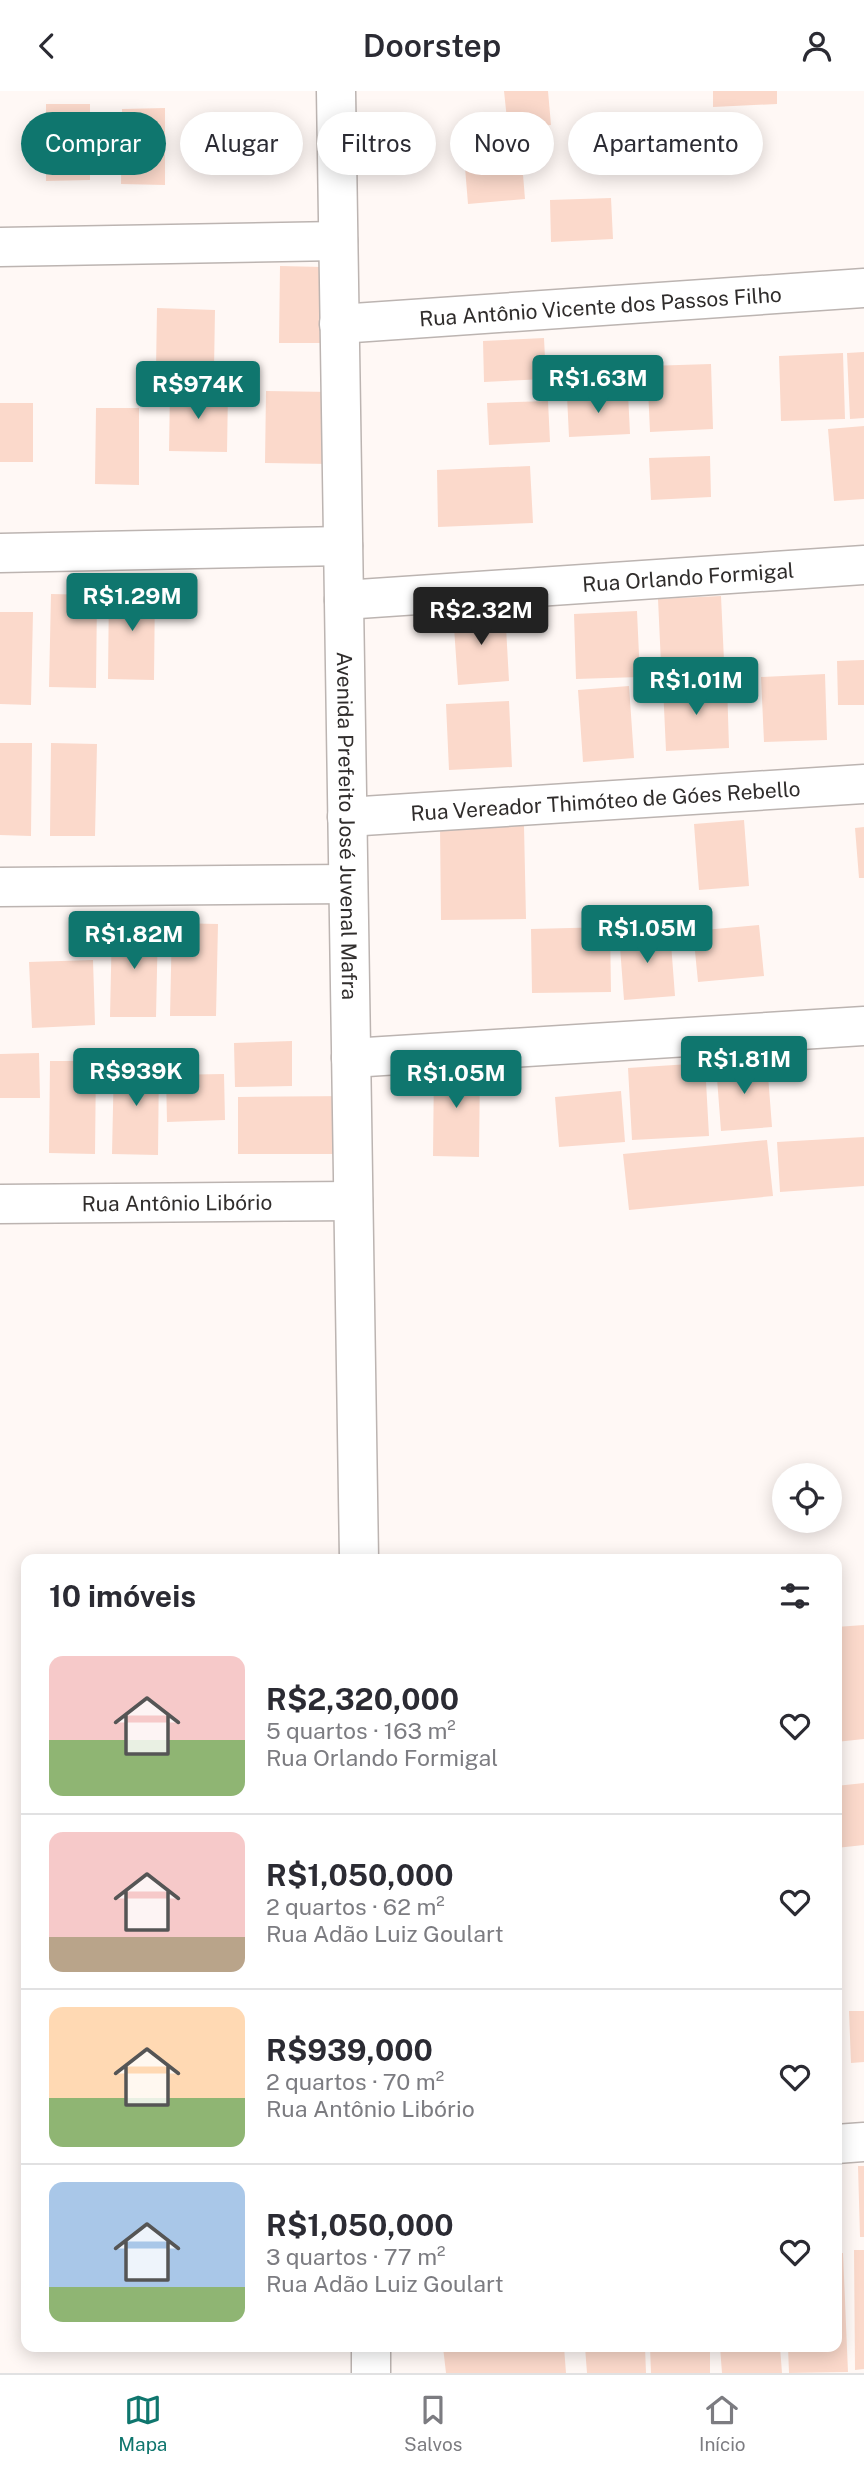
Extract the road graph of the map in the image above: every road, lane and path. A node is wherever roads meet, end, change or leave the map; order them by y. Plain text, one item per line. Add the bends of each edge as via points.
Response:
1 (336, 91) edge
2 (338, 241) junction
3 (0, 247) edge
4 (864, 288) edge
5 (339, 324) junction
6 (343, 545) junction
7 (0, 553) edge
8 (864, 565) edge
9 (344, 600) junction
10 (864, 785) edge
11 (347, 817) junction
12 (348, 884) junction
13 (0, 887) edge
14 (864, 1026) edge
15 (351, 1058) junction
16 (353, 1201) junction
17 (0, 1204) edge
18 (359, 1554) edge
19 (864, 2142) edge
20 (842, 2144) edge
21 (371, 2352) edge
22 (371, 2373) edge

1 - 2 street, Avenida Prefeito José Juvenal Mafra
2 - 3 street
2 - 5 street, Avenida Prefeito José Juvenal Mafra
4 - 5 street, Rua Antônio Vicente dos Passos Filho
5 - 6 street, Avenida Prefeito José Juvenal Mafra
6 - 7 street
6 - 9 street, Avenida Prefeito José Juvenal Mafra
8 - 9 street, Rua Orlando Formigal
9 - 11 street, Avenida Prefeito José Juvenal Mafra
10 - 11 street, Rua Vereador Thimóteo de Góes Rebello
11 - 12 street, Avenida Prefeito José Juvenal Mafra
12 - 13 street
12 - 15 street, Avenida Prefeito José Juvenal Mafra
14 - 15 street
15 - 16 street, Avenida Prefeito José Juvenal Mafra
16 - 17 street, Rua Antônio Libório
16 - 18 street, Avenida Prefeito José Juvenal Mafra
19 - 20 street
21 - 22 street

